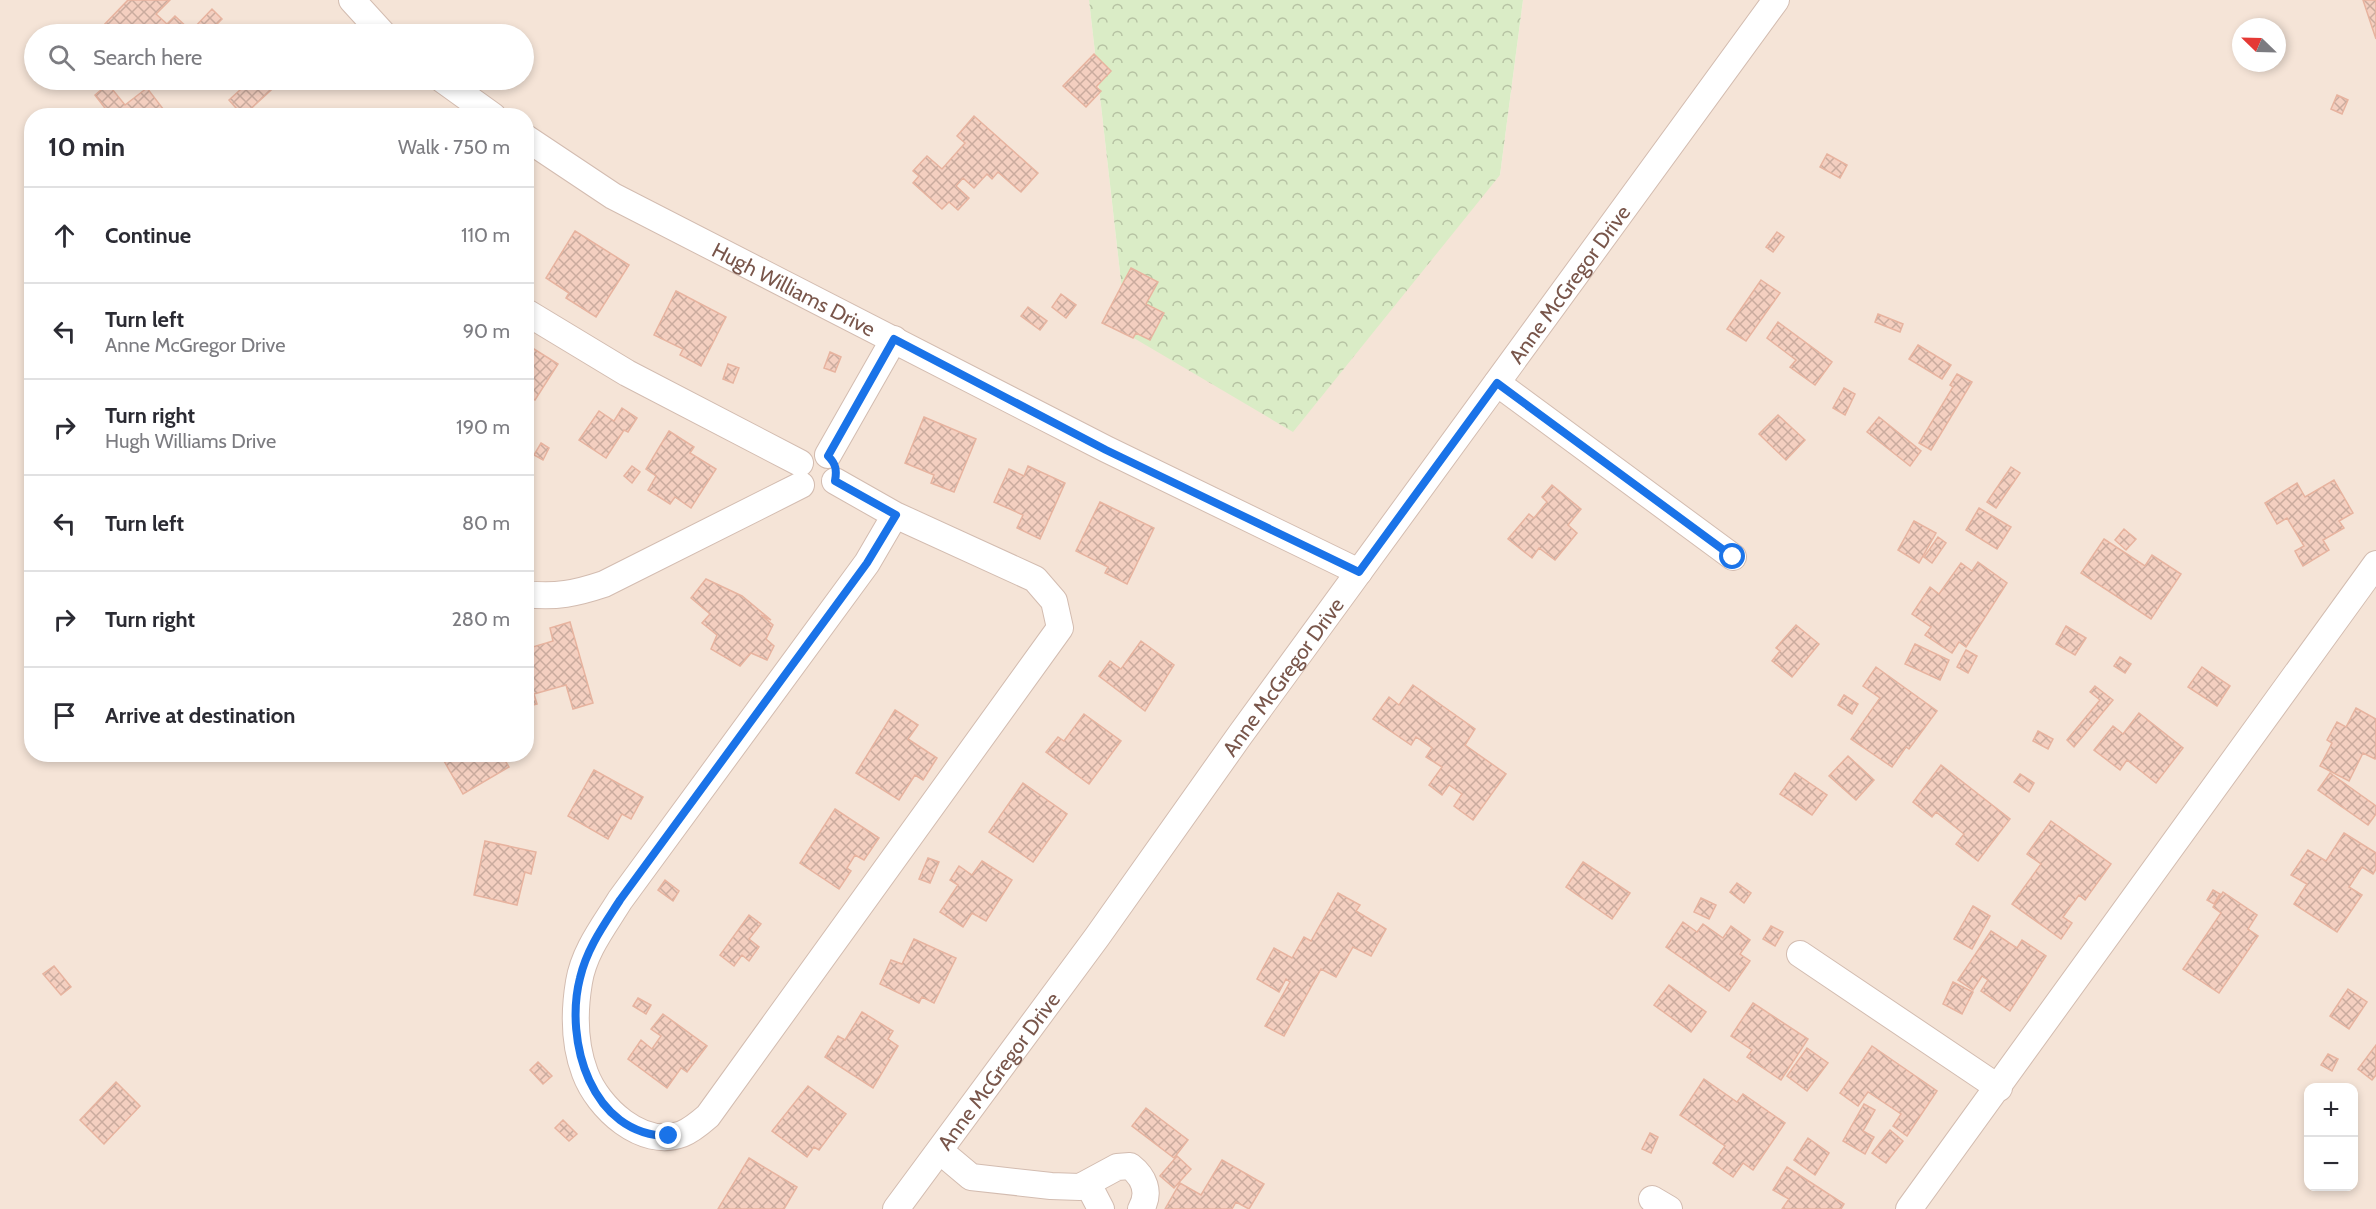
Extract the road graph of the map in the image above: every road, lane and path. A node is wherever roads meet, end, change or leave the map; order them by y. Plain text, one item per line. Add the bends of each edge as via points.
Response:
1 (352, 0) edge
2 (1776, 0) edge
3 (374, 24) edge
4 (457, 90) edge
5 (482, 108) edge
6 (534, 143) edge
7 (534, 317) edge
8 (894, 339) junction
9 (1497, 383) junction
10 (828, 456) junction
11 (800, 474) junction
12 (835, 481) junction
13 (896, 515) junction
14 (1733, 557) dead end
15 (2376, 564) edge
16 (1359, 572) junction
17 (534, 595) edge
18 (1800, 954) dead end
19 (1999, 1088) junction
20 (940, 1151) junction
21 (1088, 1184) junction
22 (896, 1209) edge
23 (1101, 1209) edge
24 (1141, 1209) edge
25 (1909, 1209) edge

1 - 3 street
2 - 9 street, Anne McGregor Drive
4 - 5 street
6 - 8 street, Hugh Williams Drive via 613,196
7 - 11 street
8 - 10 street
8 - 16 street, Hugh Williams Drive via 1106,450
9 - 14 street
9 - 16 street, Anne McGregor Drive
10 - 11 street via 809,454
10 - 12 street via 837,471
11 - 12 street via 814,492
11 - 17 street via 604,584 577,593
12 - 13 street
13 - 13 street via 1035,579 1054,601 1059,627 708,1116 681,1135 658,1136 623,1123 603,1104 585,1075 578,1046 579,980 592,943 867,563
15 - 19 street
16 - 20 street, Anne McGregor Drive
18 - 19 street
19 - 25 street
20 - 21 street via 971,1177 1051,1186
20 - 22 street, Anne McGregor Drive
21 - 23 street
21 - 24 street via 1117,1167 1130,1166 1145,1186

